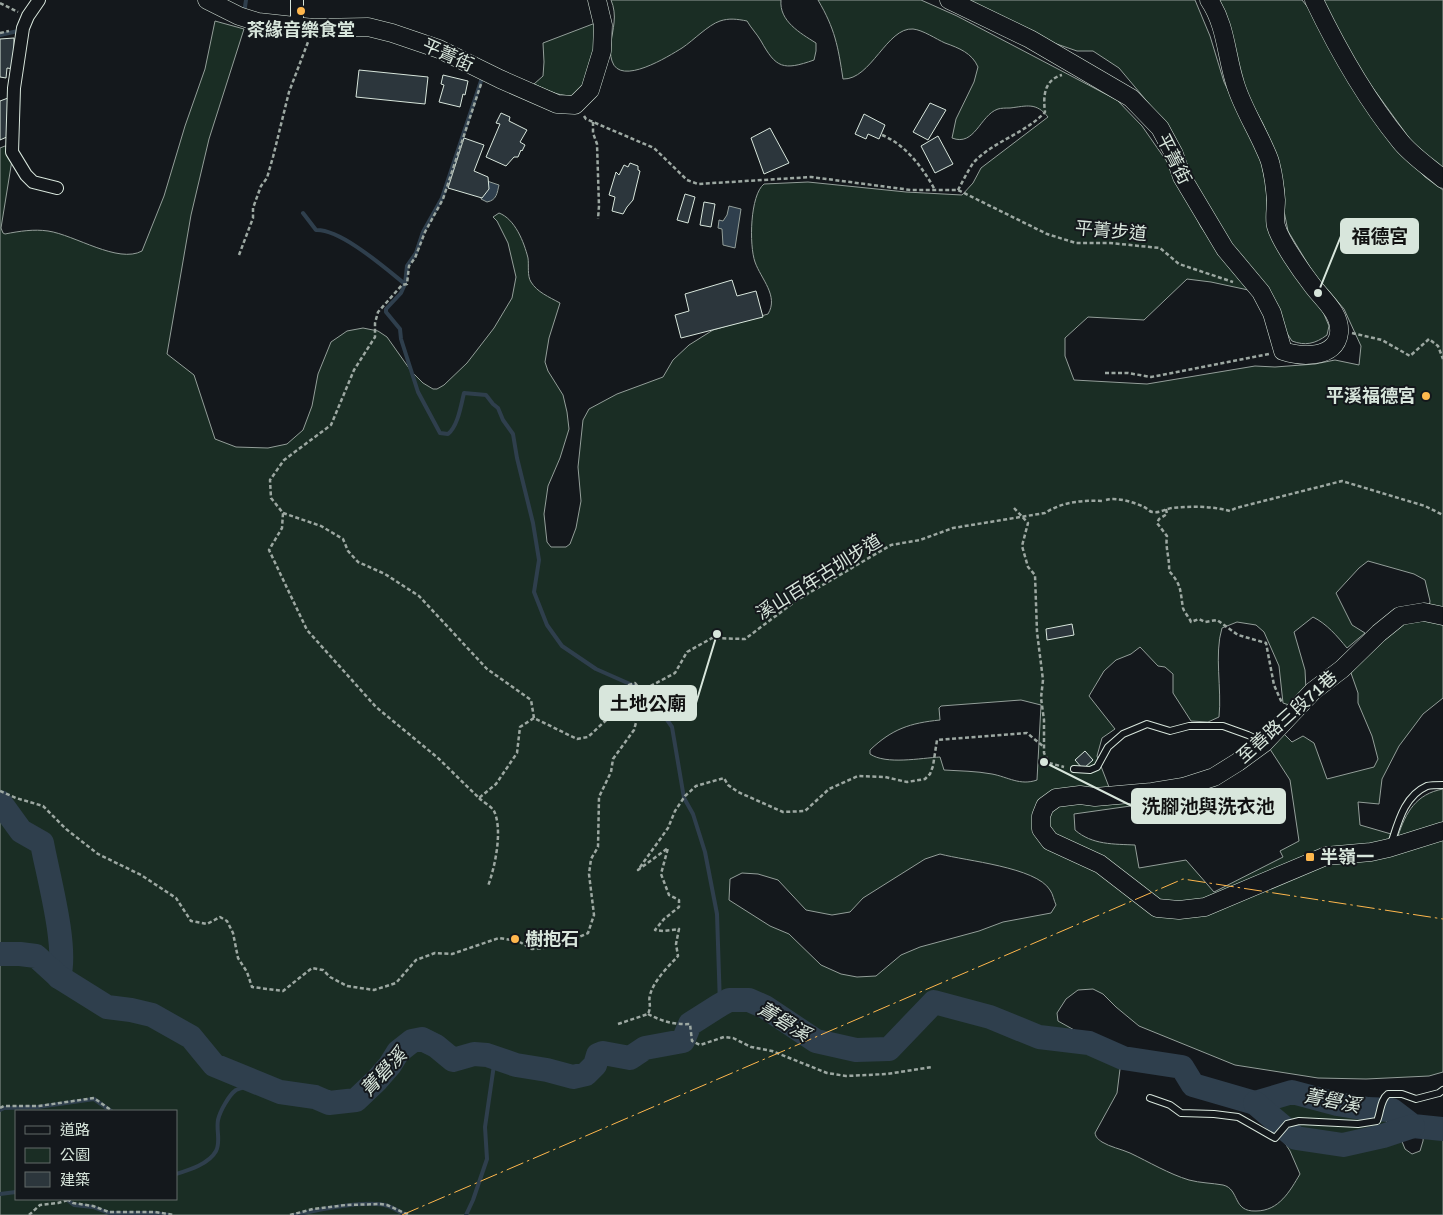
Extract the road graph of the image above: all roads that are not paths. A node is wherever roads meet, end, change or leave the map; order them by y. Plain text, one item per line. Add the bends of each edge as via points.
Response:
1 (39, 0) edge
2 (207, 0) edge
3 (297, 0) edge
4 (597, 0) edge
5 (949, 0) edge
6 (1209, 0) edge
7 (1314, 0) edge
8 (305, 28) junction
9 (1443, 179) edge
10 (57, 188) dead end
11 (1443, 616) edge
12 (1264, 743) junction
13 (1074, 769) road end
14 (1443, 784) edge
15 (1443, 831) edge
16 (1389, 848) junction
17 (1443, 1090) edge
18 (1150, 1098) dead end

1 - 10 street via 23,28 14,88 12,152 33,182
2 - 8 street, 平菁街 via 258,22
3 - 8 street
4 - 8 street, 平菁街 via 603,25 602,51 590,90 575,105 557,104 439,49 392,33 368,27
5 - 6 street, 平菁街 via 1030,39 1131,98 1160,128 1182,177 1220,241 1261,292 1272,313 1283,351 1295,355 1325,352 1338,340 1340,330 1330,307 1312,286 1276,226 1276,189 1271,163 1235,84 1224,32
7 - 9 street via 1354,76 1401,142
11 - 12 street, 至善路三段71巷 via 1424,612 1400,616 1313,691
12 - 13 lane via 1223,726 1189,726 1170,731 1147,724 1123,734 1108,746 1097,767
12 - 16 street, 至善路三段71巷 via 1214,776 1183,787 1056,798 1045,806 1041,829 1050,841 1100,864 1157,908 1172,909 1205,907 1326,856
14 - 16 lane via 1427,786 1412,797 1404,807
15 - 16 street, 至善路三段71巷
17 - 18 lane via 1416,1099 1388,1094 1382,1100 1377,1121 1358,1124 1298,1121 1287,1124 1275,1138 1238,1117 1181,1113

